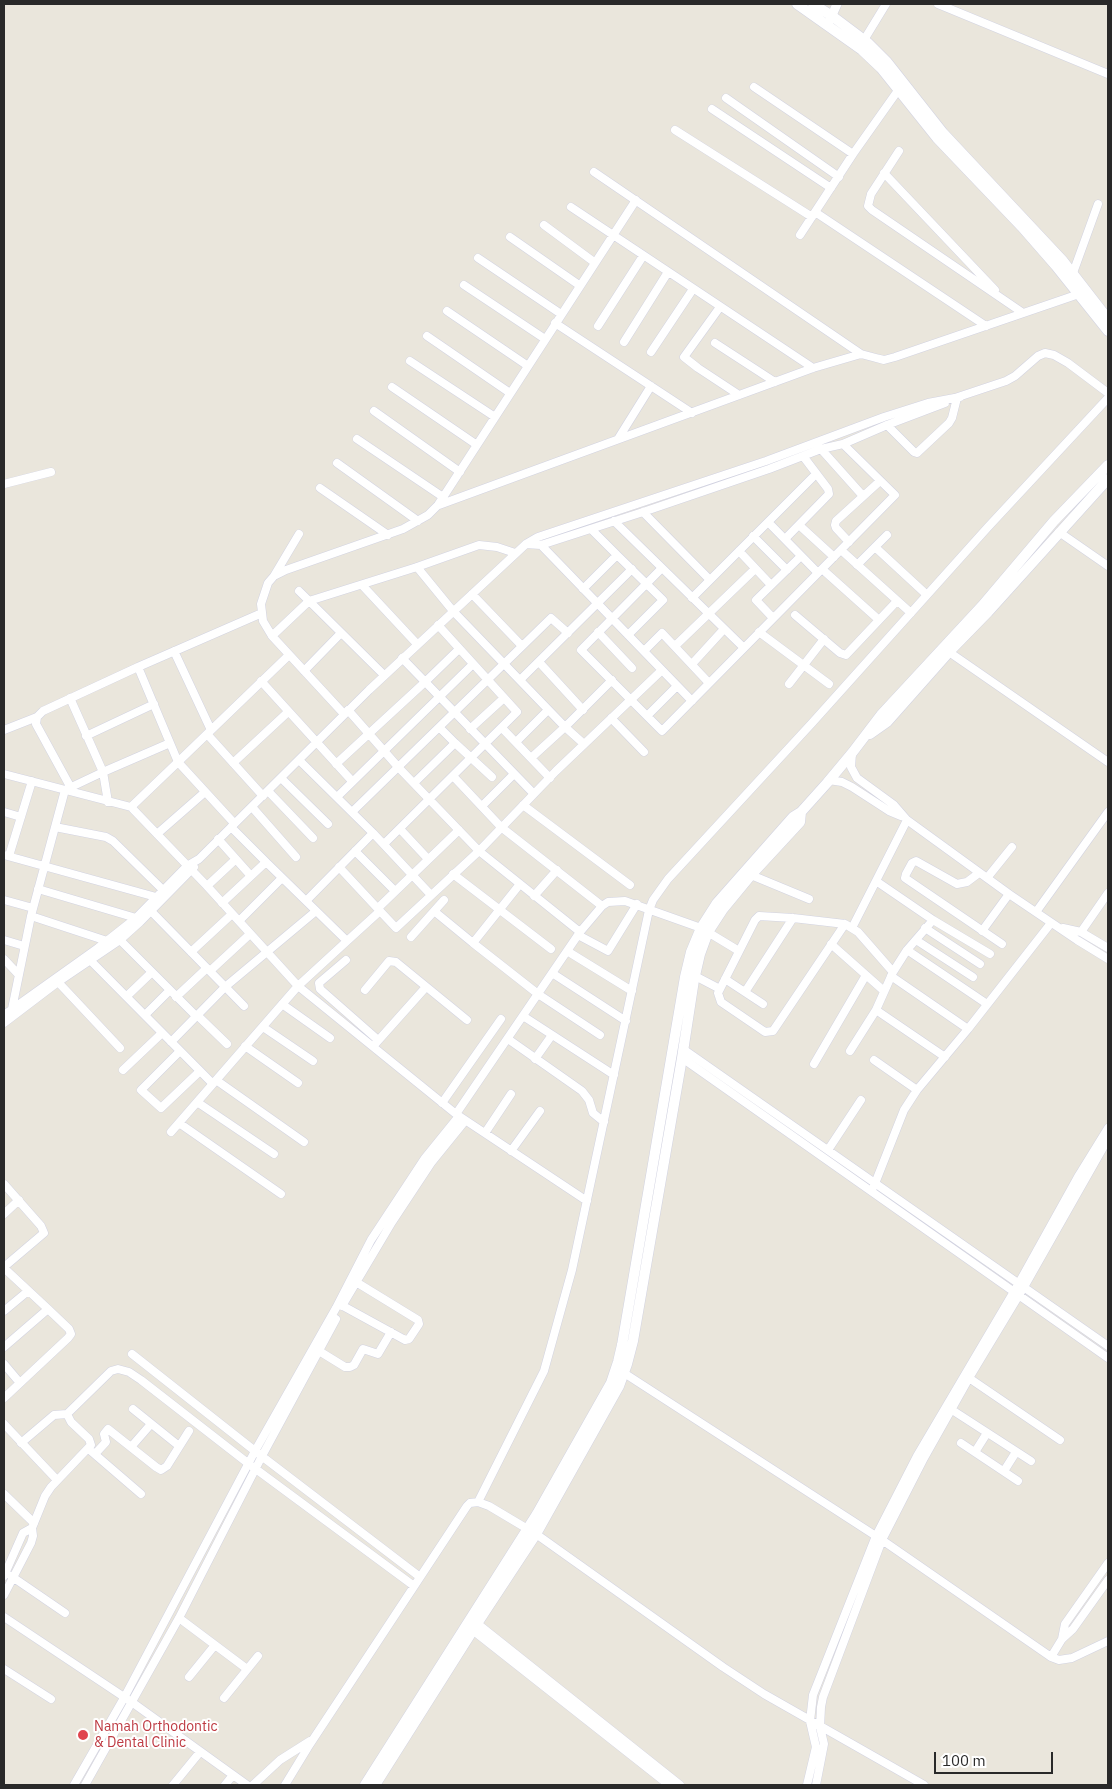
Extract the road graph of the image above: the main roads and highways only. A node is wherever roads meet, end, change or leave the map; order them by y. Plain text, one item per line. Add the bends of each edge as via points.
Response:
1 (797, 4) edge
2 (813, 4) edge
3 (828, 16) edge
4 (1108, 319) edge
5 (1108, 331) edge
6 (1108, 465) edge
7 (1108, 479) edge
8 (863, 739) junction
9 (801, 812) junction
10 (705, 930) junction
11 (532, 1531) junction
12 (472, 1624) junction
13 (365, 1785) edge
14 (375, 1785) edge

1 - 3 main road
2 - 3 main road
3 - 4 main road via 864,40 887,62 943,133 1073,273
3 - 5 main road via 881,68 937,138 1022,227
6 - 8 main road via 1054,521
7 - 8 main road via 887,722
8 - 9 main road
9 - 10 main road via 717,903
9 - 10 main road via 800,822
10 - 11 main road via 691,952 685,977 618,1362 611,1383
10 - 11 main road via 633,1341 624,1373
11 - 12 main road
12 - 13 main road
12 - 14 main road

